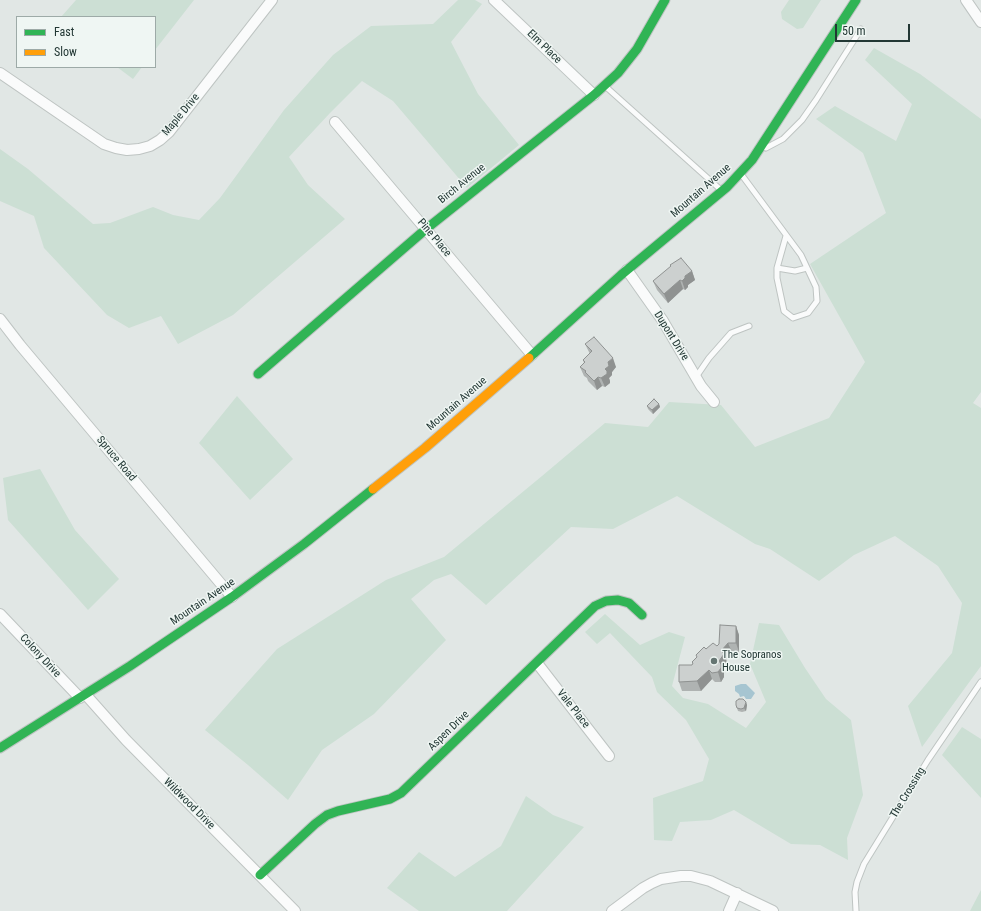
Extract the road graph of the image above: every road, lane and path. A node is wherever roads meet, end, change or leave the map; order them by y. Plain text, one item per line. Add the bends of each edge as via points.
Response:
1 (272, 0) edge
2 (494, 0) edge
3 (665, 0) edge
4 (856, 0) edge
5 (966, 0) edge
6 (981, 22) edge
7 (861, 29) dead end
8 (0, 73) edge
9 (604, 85) junction
10 (594, 95) junction
11 (335, 122) dead end
12 (757, 154) junction
13 (740, 174) junction
14 (722, 191) junction
15 (426, 229) junction
16 (786, 236) junction
17 (777, 268) junction
18 (807, 268) junction
19 (627, 270) junction
20 (0, 319) edge
21 (749, 326) dead end
22 (532, 355) junction
23 (258, 374) dead end
24 (696, 377) junction
25 (714, 402) dead end
26 (232, 597) junction
27 (0, 614) edge
28 (642, 615) dead end
29 (537, 663) junction
30 (981, 682) edge
31 (83, 697) junction
32 (0, 748) edge
33 (609, 756) dead end
34 (260, 876) junction
35 (737, 893) junction
36 (295, 911) edge
37 (612, 911) edge
38 (729, 911) edge
39 (773, 911) edge
40 (856, 911) edge

1 - 8 street, Maple Drive via 169,132 150,146 139,149 121,149 104,144
2 - 10 street, Elm Place
3 - 9 street, Birch Avenue via 637,49
4 - 12 street, Mountain Avenue
5 - 6 street
7 - 12 lane via 802,120 783,139
9 - 10 street, Birch Avenue
9 - 14 lane
10 - 15 street, Birch Avenue
11 - 15 street, Pine Place
12 - 13 street, Mountain Avenue
13 - 14 street, Mountain Avenue
13 - 16 lane
14 - 19 street, Mountain Avenue
15 - 22 street, Pine Place
15 - 23 street, Birch Avenue
16 - 17 lane
16 - 18 lane via 801,255
17 - 18 lane via 795,271
17 - 18 lane via 784,310 793,318 808,313 817,301 816,287
19 - 22 street, Mountain Avenue
19 - 24 street, Dupont Drive via 663,321
20 - 26 street, Spruce Road
21 - 24 lane via 731,333
22 - 26 street, Mountain Avenue via 396,471
24 - 25 street, Dupont Drive
26 - 31 street, Mountain Avenue
27 - 31 street, Colony Drive
28 - 29 street, Aspen Drive via 624,601 600,603
29 - 33 street, Vale Place
29 - 34 street, Aspen Drive via 401,793 390,799 327,815
30 - 40 lane, The Crossing via 928,760 864,864 855,892
31 - 32 street, Mountain Avenue
31 - 34 street, Wildwood Drive
34 - 36 street, Wildwood Drive
35 - 37 street via 701,878 671,877 643,888
35 - 38 street
35 - 39 street

